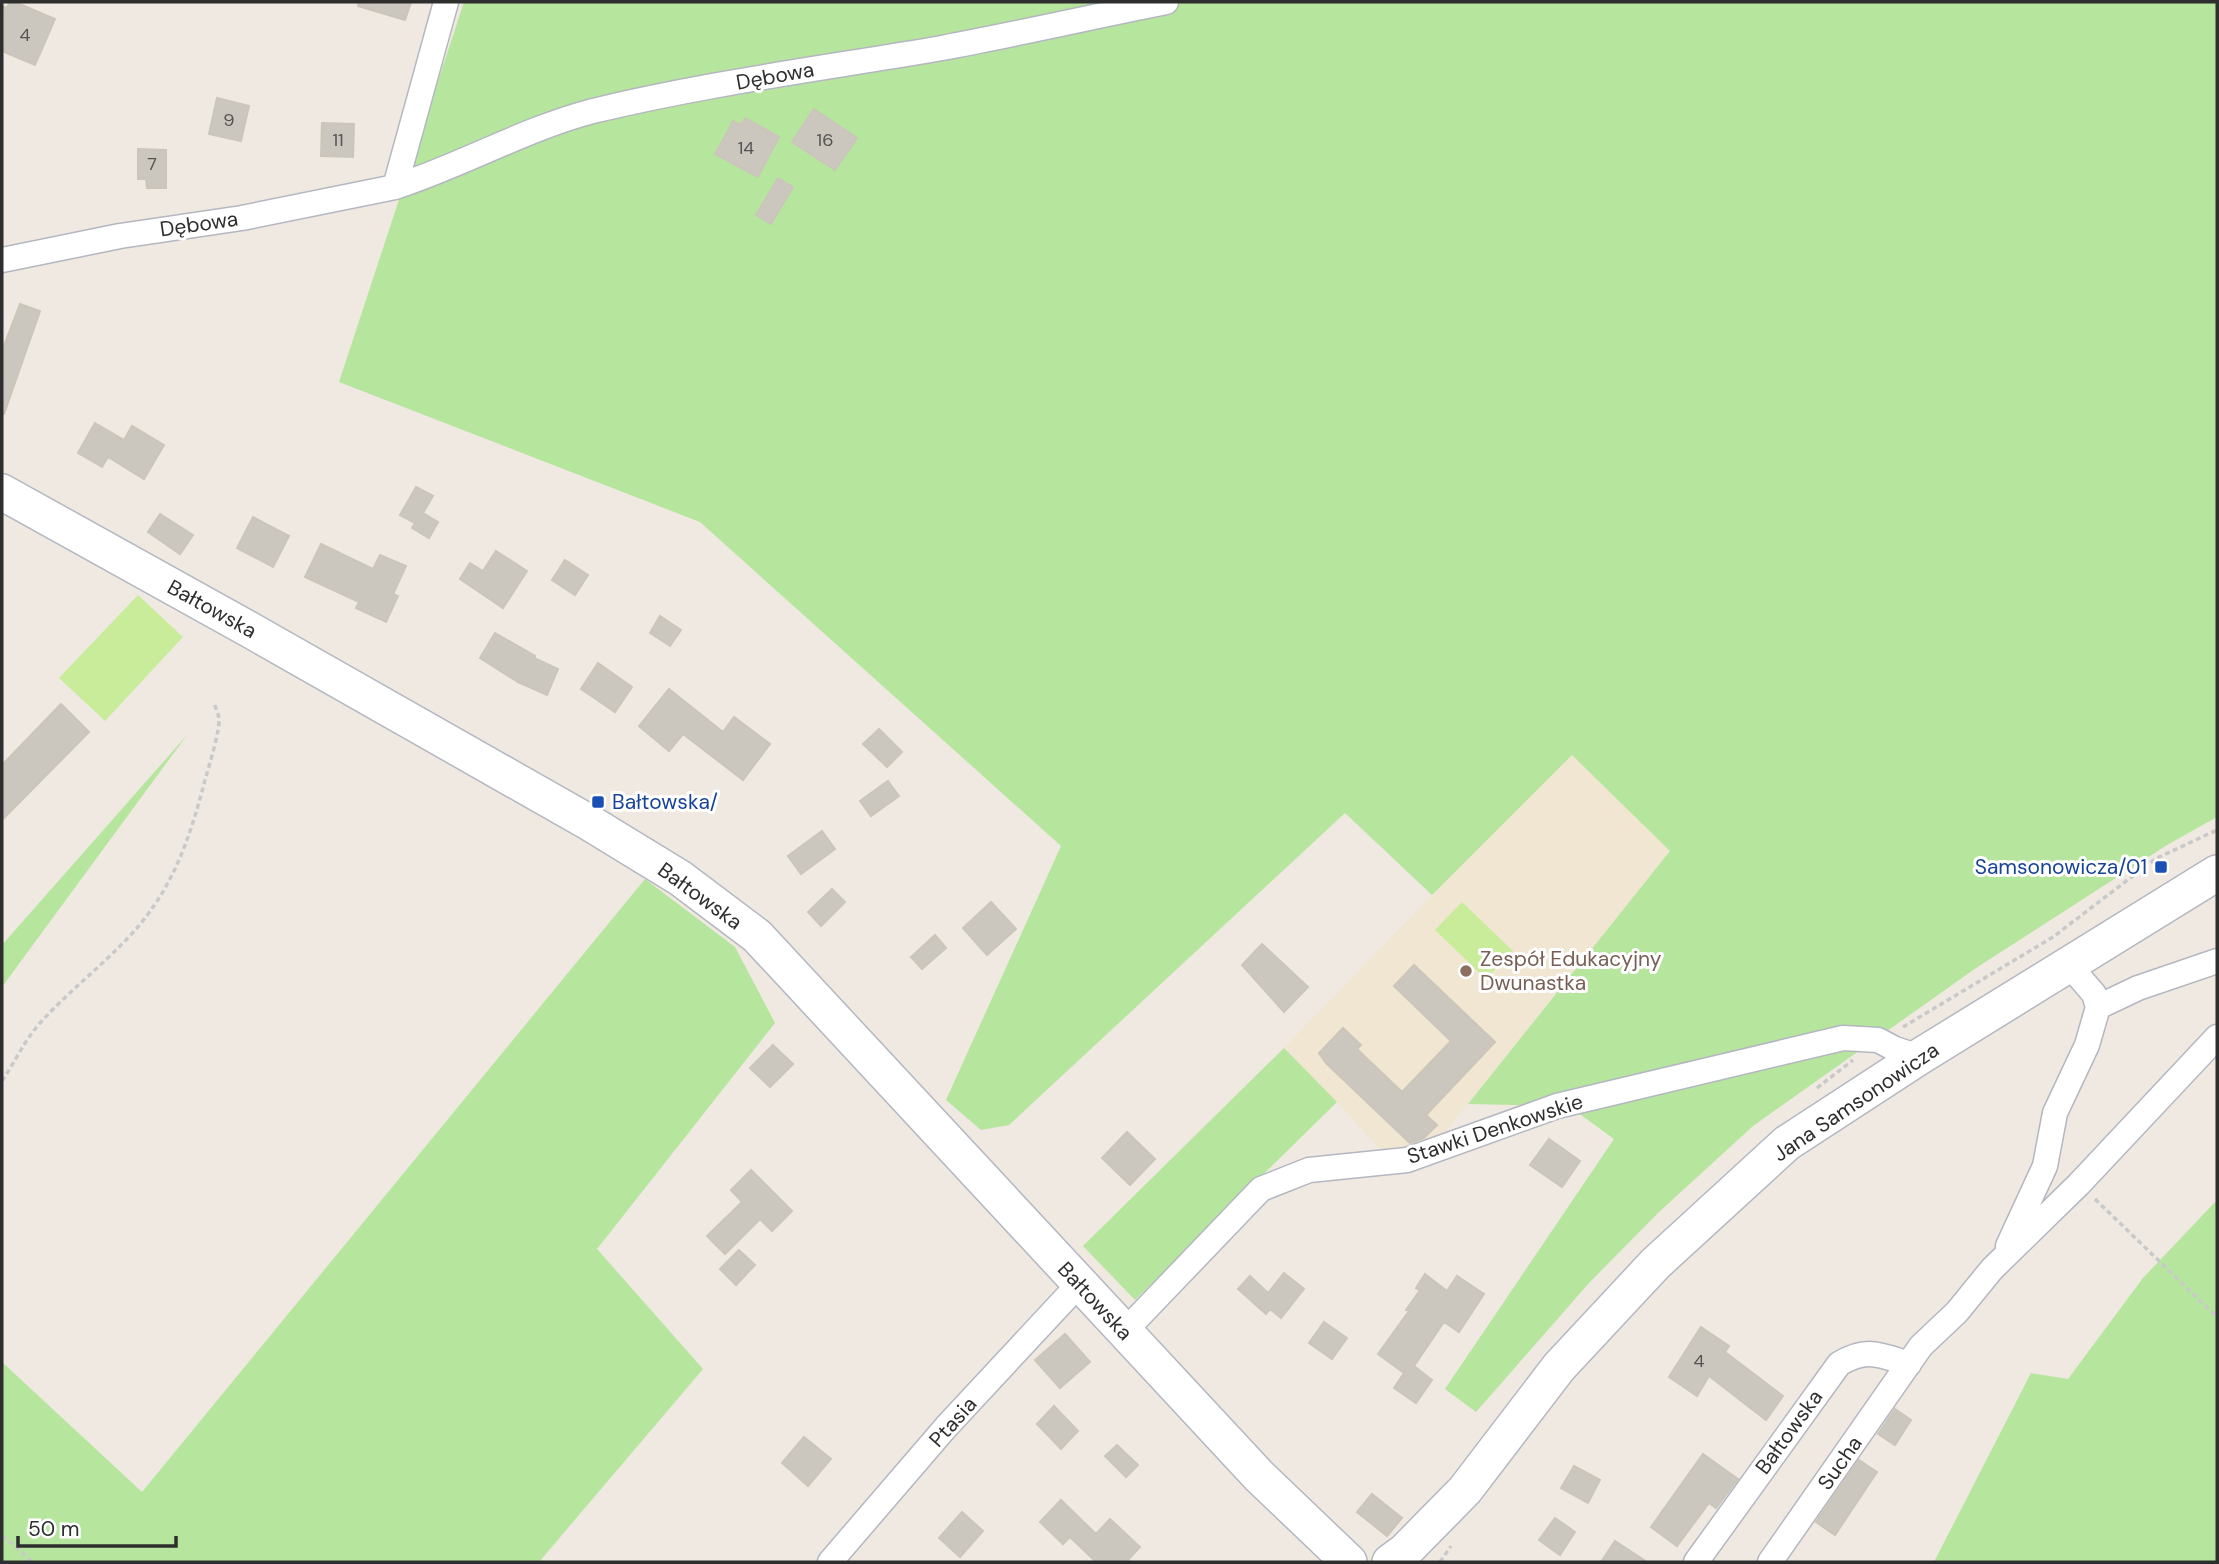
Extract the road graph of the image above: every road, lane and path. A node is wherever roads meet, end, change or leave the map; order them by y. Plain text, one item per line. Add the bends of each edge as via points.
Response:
1 (446, 2) edge
2 (1166, 2) edge
3 (395, 187) junction
4 (2, 260) edge
5 (2, 492) edge
6 (214, 702) dead end
7 (2217, 873) edge
8 (2217, 961) edge
9 (2069, 965) junction
10 (2098, 1007) junction
11 (2217, 1037) edge
12 (1919, 1057) junction
13 (2, 1081) edge
14 (2079, 1184) junction
15 (1992, 1269) junction
16 (1079, 1284) junction
17 (2217, 1317) edge
18 (1124, 1332) junction
19 (1909, 1364) junction
20 (1259, 1476) junction
21 (1465, 1490) junction
22 (2, 1536) edge
23 (1454, 1541) dead end
24 (32, 1562) edge
25 (830, 1562) edge
26 (1317, 1562) edge
27 (1349, 1562) edge
28 (1390, 1562) edge
29 (1426, 1562) edge
30 (1440, 1562) edge
31 (1696, 1562) edge
32 (1770, 1562) edge

1 - 3 street
2 - 3 street, Dębowa via 945,47 682,91 591,112 533,129
3 - 4 street, Dębowa
5 - 16 main road, Bałtowska via 500,771 680,878 757,936
6 - 13 path via 219,719 213,750 185,851 173,874 127,940 41,1022
7 - 9 main road, Jana Samsonowicza
8 - 10 street
9 - 10 street via 2094,994
9 - 12 main road, Jana Samsonowicza
10 - 15 street via 2087,1045 2055,1113 2045,1166 2008,1247
11 - 14 street
12 - 18 street, Stawki Denkowskie via 1878,1040 1843,1038 1557,1106 1407,1160 1308,1170 1261,1189
12 - 21 main road, Jana Samsonowicza via 1787,1143 1655,1264 1559,1367
14 - 15 street
14 - 17 path
15 - 19 street, Sucha
16 - 18 main road, Bałtowska
16 - 25 street, Ptasia via 946,1427
18 - 20 main road, Bałtowska
19 - 31 street, Bałtowska via 1871,1353 1853,1355 1839,1364
19 - 32 street, Sucha
20 - 26 main road, Bałtowska
20 - 27 main road, Bałtowska
21 - 28 main road, Jana Samsonowicza
21 - 29 main road, Jana Samsonowicza
22 - 24 path
23 - 30 path

